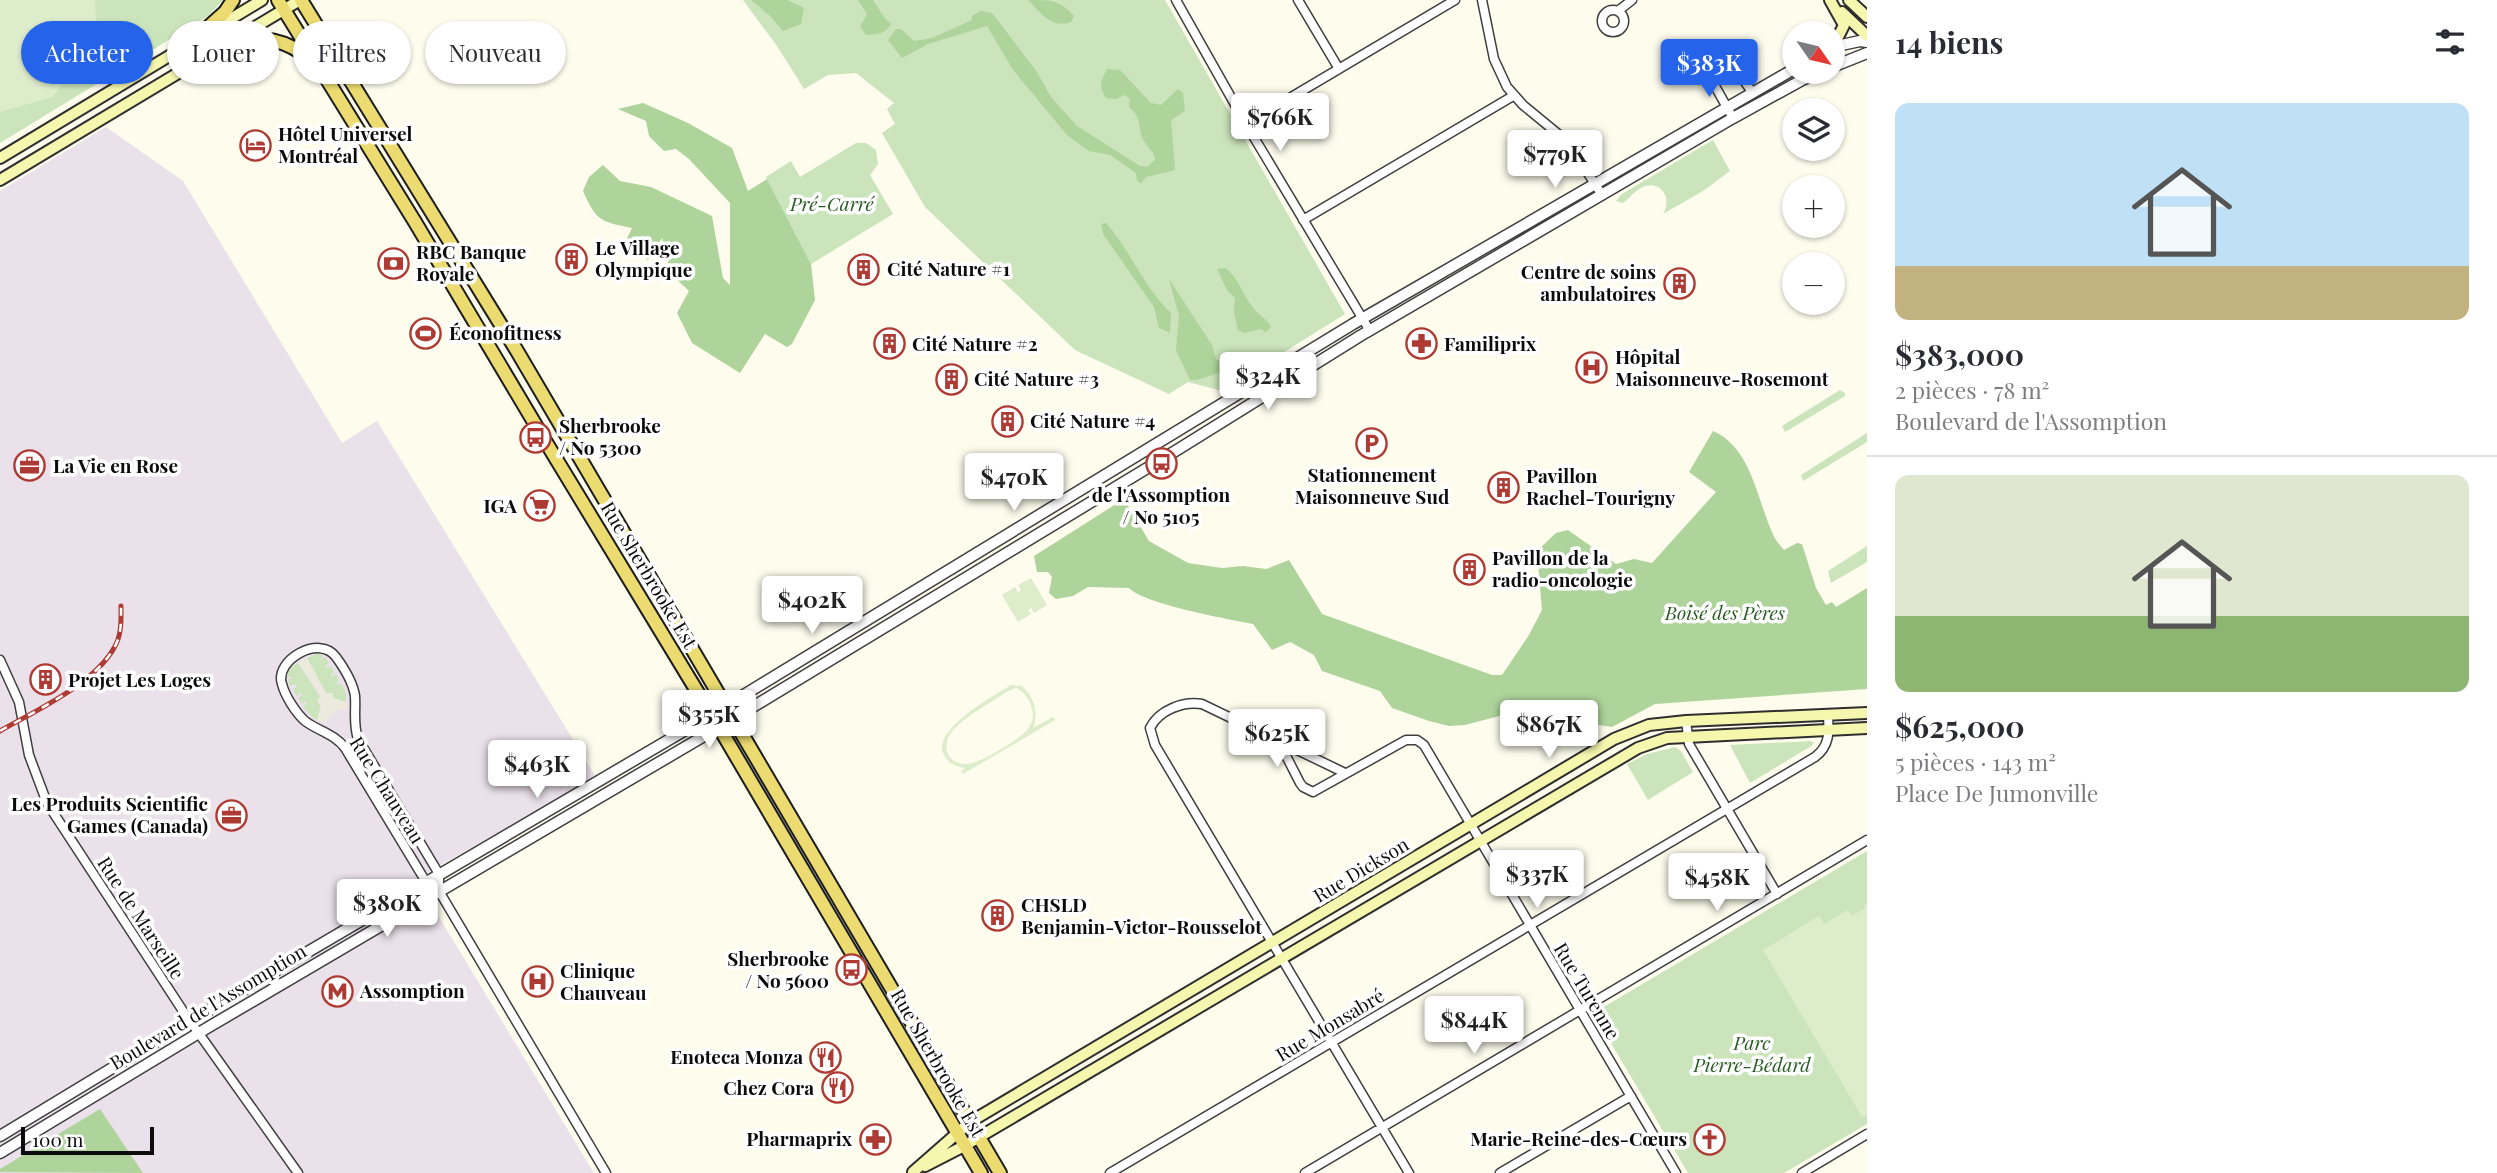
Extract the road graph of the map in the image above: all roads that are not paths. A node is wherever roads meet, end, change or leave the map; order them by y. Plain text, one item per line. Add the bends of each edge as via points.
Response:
1 (233, 0) edge
2 (262, 0) edge
3 (300, 0) edge
4 (1176, 0) edge
5 (1298, 0) edge
6 (1455, 0) edge
7 (1482, 0) edge
8 (1632, 0) edge
9 (1830, 0) edge
10 (1849, 0) edge
11 (281, 5) edge
12 (1618, 12) dead end
13 (1867, 17) edge
14 (215, 21) edge
15 (226, 21) edge
16 (259, 21) edge
17 (1842, 21) edge
18 (293, 25) edge
19 (1867, 36) edge
20 (1867, 42) edge
21 (1845, 44) edge
22 (1867, 53) edge
23 (167, 56) edge
24 (1845, 62) edge
25 (1339, 69) junction
26 (1782, 76) edge
27 (167, 80) edge
28 (329, 84) edge
29 (1795, 84) edge
30 (1752, 92) junction
31 (1513, 96) junction
32 (1727, 107) junction
33 (1734, 118) junction
34 (1246, 124) junction
35 (0, 158) edge
36 (0, 180) edge
37 (1595, 184) junction
38 (1602, 195) junction
39 (432, 212) junction
40 (1303, 220) junction
41 (415, 222) junction
42 (1363, 319) junction
43 (1370, 331) junction
44 (0, 660) edge
45 (725, 706) junction
46 (1867, 712) edge
47 (711, 715) junction
48 (1828, 715) junction
49 (733, 719) junction
50 (1686, 721) junction
51 (719, 727) junction
52 (1867, 728) edge
53 (1829, 730) junction
54 (1687, 737) junction
55 (1279, 742) junction
56 (663, 743) junction
57 (670, 755) junction
58 (1345, 773) junction
59 (1727, 809) junction
60 (1470, 825) junction
61 (1867, 840) edge
62 (1479, 841) junction
63 (439, 874) junction
64 (426, 882) junction
65 (439, 891) junction
66 (1777, 894) junction
67 (1530, 925) junction
68 (1272, 943) junction
69 (1282, 958) junction
70 (1580, 1010) junction
71 (190, 1021) junction
72 (198, 1033) junction
73 (1332, 1042) junction
74 (1631, 1096) junction
75 (970, 1122) junction
76 (1382, 1127) junction
77 (957, 1132) junction
78 (1867, 1134) edge
79 (0, 1136) edge
80 (978, 1137) junction
81 (964, 1146) junction
82 (0, 1153) edge
83 (912, 1172) edge
84 (298, 1173) edge
85 (606, 1173) edge
86 (981, 1173) edge
87 (1000, 1173) edge
88 (1110, 1173) edge
89 (1305, 1173) edge
90 (1409, 1173) edge
91 (1500, 1173) edge
92 (1676, 1173) edge
93 (1802, 1173) edge

1 - 14 main road
2 - 15 main road
3 - 11 main road
3 - 39 main road, Rue Sherbrooke Est
4 - 34 street
5 - 25 street
6 - 25 street
7 - 31 street via 1494,59
8 - 12 street
9 - 17 main road
9 - 19 main road
10 - 13 main road
11 - 16 main road
11 - 18 main road, Rue Sherbrooke Est
20 - 21 street
22 - 24 street
23 - 35 main road
25 - 34 street
26 - 30 street, Boulevard de l'Assomption
27 - 36 main road
28 - 41 main road, Rue Sherbrooke Est
29 - 33 street, Boulevard de l'Assomption
30 - 32 street, Boulevard de l'Assomption
30 - 32 street via 1733,65 1721,62 1711,79
31 - 37 street via 1568,142
31 - 40 street
32 - 33 street
32 - 37 street, Boulevard de l'Assomption
33 - 38 street, Boulevard de l'Assomption
34 - 40 street
37 - 38 street
37 - 42 street, Boulevard de l'Assomption
38 - 43 street, Boulevard de l'Assomption
39 - 41 main road
39 - 45 main road, Rue Sherbrooke Est
40 - 42 street
41 - 47 main road, Rue Sherbrooke Est
42 - 43 street
42 - 45 street, Boulevard de l'Assomption
43 - 49 street, Boulevard de l'Assomption
44 - 71 street, Rue de Marseille via 19,702 29,755 47,803
45 - 47 street, Boulevard de l'Assomption
45 - 49 main road, Rue Sherbrooke Est
46 - 48 main road, Rue Dickson
47 - 51 main road, Rue Sherbrooke Est
47 - 56 street, Boulevard de l'Assomption
48 - 50 main road, Rue Dickson
48 - 53 street
49 - 51 street, Boulevard de l'Assomption
49 - 75 main road, Rue Sherbrooke Est
50 - 54 street
50 - 60 main road, Rue Dickson via 1649,725 1614,739
51 - 57 street, Boulevard de l'Assomption
51 - 77 main road, Rue Sherbrooke Est
52 - 53 main road, Rue Dickson
53 - 54 main road, Rue Dickson
53 - 59 street, Rue Monsabré via 1827,744 1818,755
54 - 59 street
54 - 62 main road, Rue Dickson via 1638,748
55 - 58 street
55 - 58 street via 1308,790 1318,790
55 - 68 street via 1190,702 1168,711 1150,728 1155,745
56 - 57 street
56 - 63 street, Boulevard de l'Assomption
57 - 65 street, Boulevard de l'Assomption
58 - 60 street, Rue Turenne via 1406,740 1418,740
59 - 66 street
59 - 67 street, Rue Monsabré
60 - 62 street, Rue Turenne
60 - 68 main road, Rue Dickson
61 - 66 street
62 - 67 street, Rue Turenne
62 - 69 main road, Rue Dickson
63 - 64 street, Boulevard de l'Assomption
63 - 64 street, Rue Chauveau via 358,739 353,685 331,651 310,648 285,665 283,688 302,718 345,748
63 - 65 street
64 - 65 street, Rue Chauveau
64 - 71 street, Boulevard de l'Assomption
65 - 72 street, Boulevard de l'Assomption
65 - 85 street, Rue Chauveau
66 - 70 street
67 - 70 street, Rue Turenne
67 - 73 street, Rue Monsabré
68 - 69 street
68 - 75 main road, Rue Dickson
69 - 73 street
69 - 80 main road, Rue Dickson
70 - 74 street, Rue Turenne
70 - 76 street
71 - 72 street, Rue de Marseille
71 - 79 street, Boulevard de l'Assomption
72 - 82 street, Boulevard de l'Assomption
72 - 84 street, Rue de Marseille
73 - 76 street
73 - 88 street, Rue Monsabré
74 - 91 street
74 - 92 street, Rue Turenne
75 - 77 main road, Rue Dickson
75 - 80 main road, Rue Sherbrooke Est
76 - 89 street
76 - 90 street
77 - 81 main road, Rue Sherbrooke Est
77 - 83 main road, Rue Dickson
78 - 93 street
80 - 81 main road, Rue Dickson
80 - 87 main road, Rue Sherbrooke Est
81 - 83 main road, Rue Dickson
81 - 86 main road, Rue Sherbrooke Est

